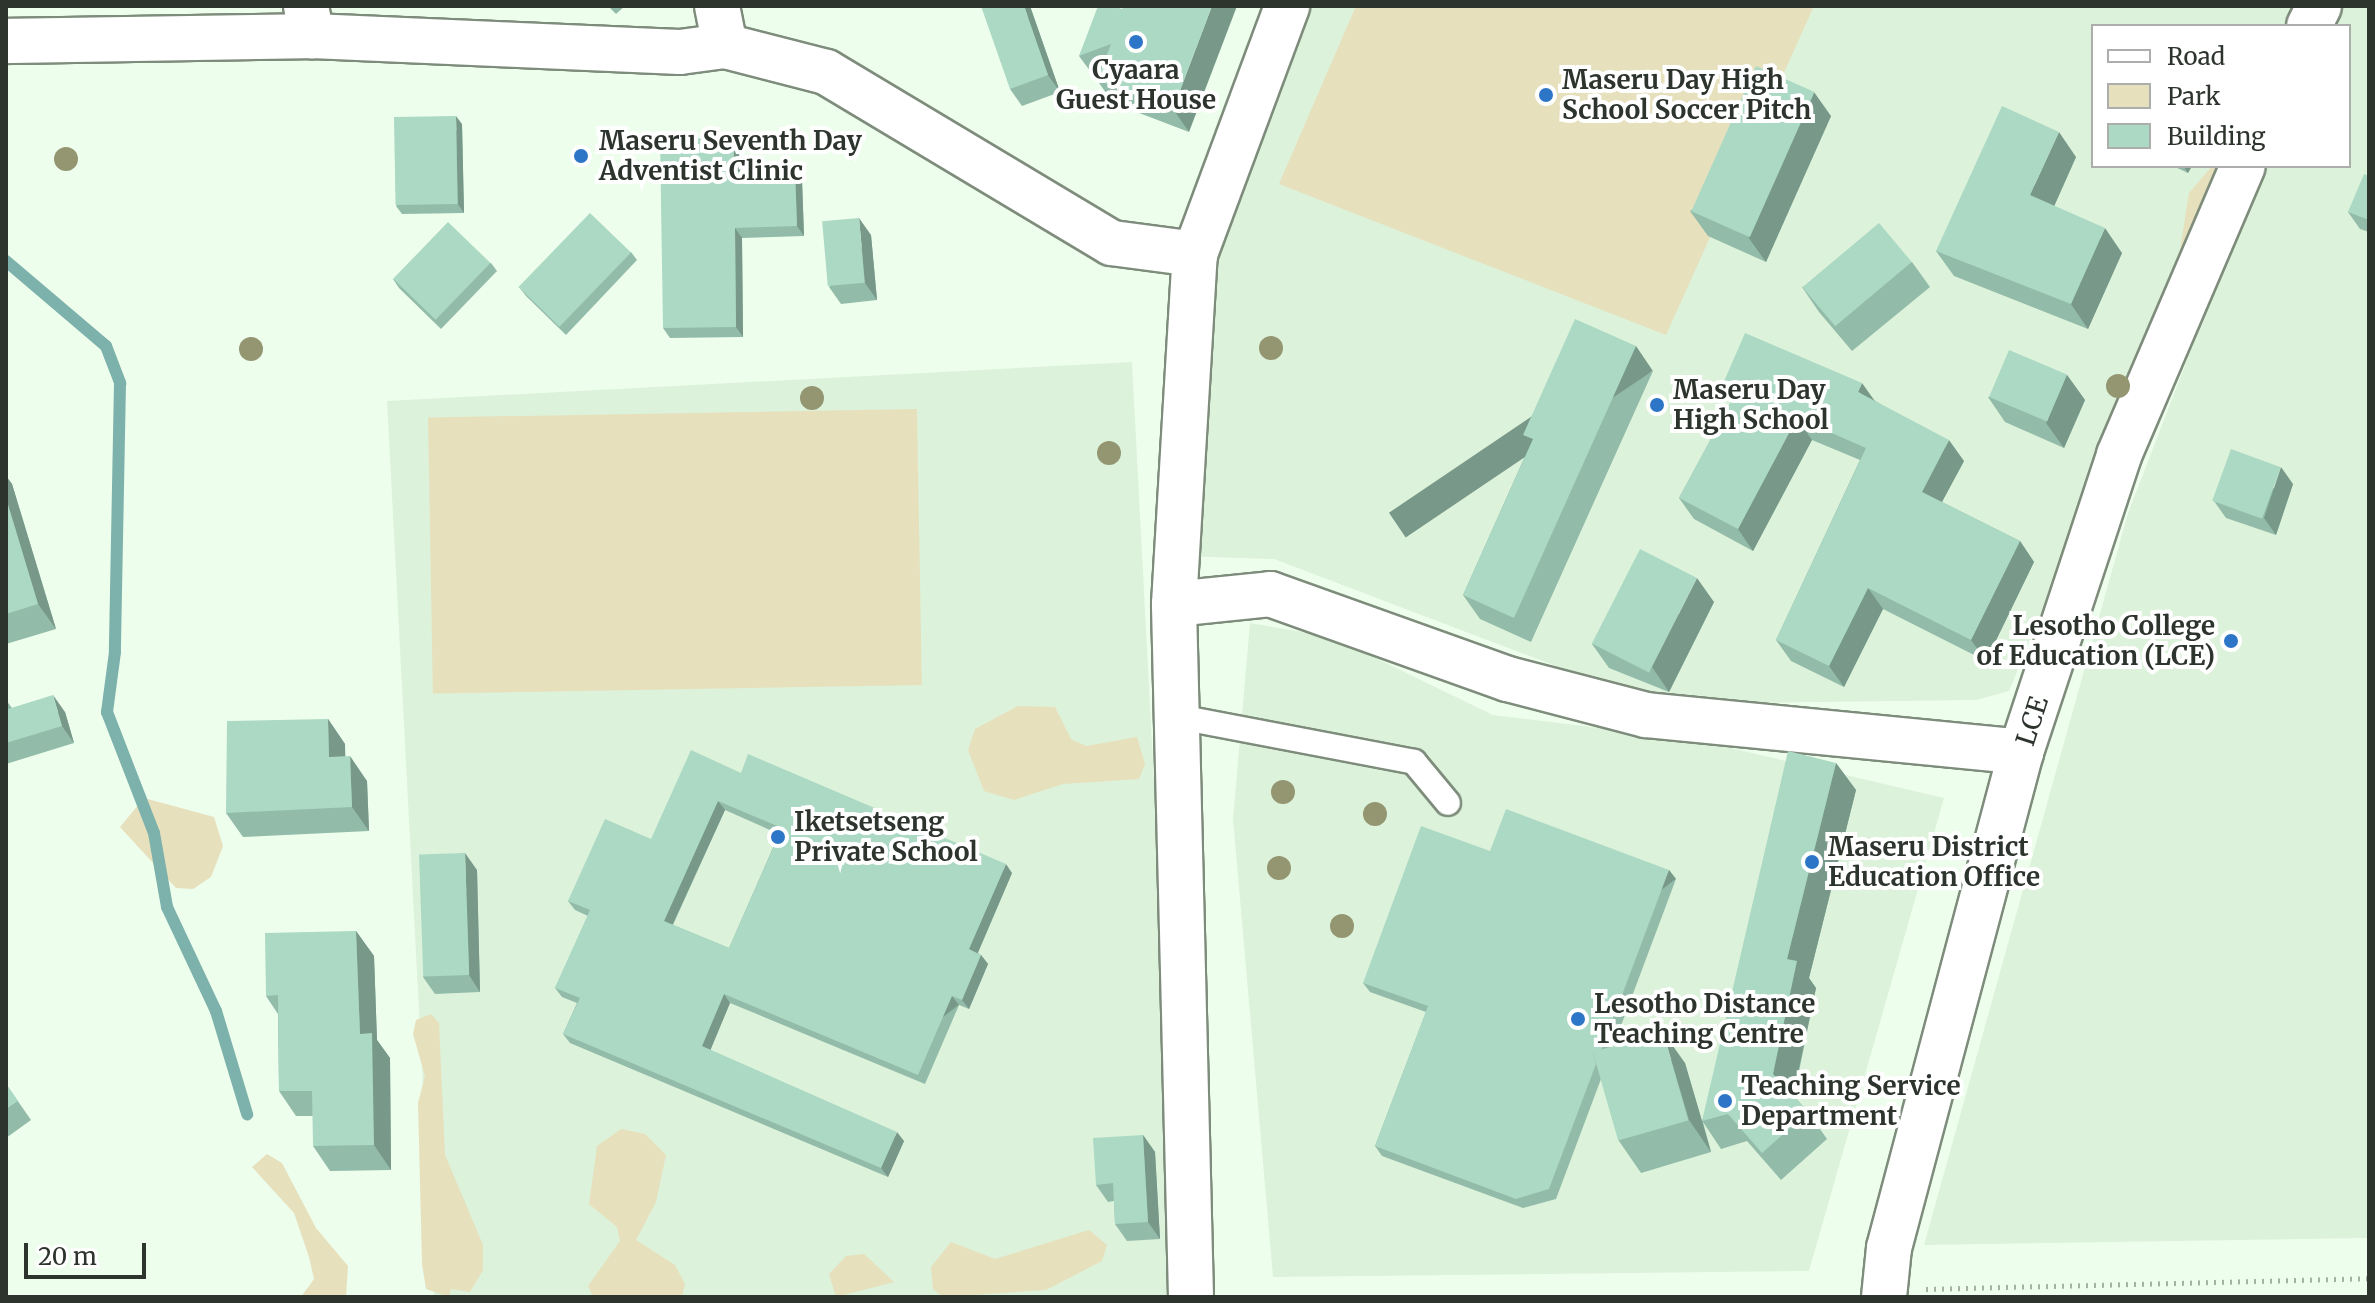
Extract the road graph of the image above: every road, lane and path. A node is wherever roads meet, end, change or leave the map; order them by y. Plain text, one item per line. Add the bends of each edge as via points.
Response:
1 (1287, 6) edge
2 (2319, 6) edge
3 (309, 21) edge
4 (2310, 24) edge
5 (721, 26) edge
6 (6, 41) edge
7 (2242, 168) edge
8 (1195, 254) junction
9 (1174, 604) junction
10 (1179, 717) junction
11 (2021, 752) junction
12 (1448, 803) dead end
13 (2369, 1278) edge
14 (1885, 1293) edge
15 (1191, 1297) edge

1 - 8 street
2 - 4 street
3 - 5 street via 680,52
3 - 6 street
5 - 8 street via 826,72 1112,243
7 - 11 street, LCE via 2119,455
8 - 9 street
9 - 10 street
9 - 11 street via 1270,594 1508,679 1646,715
10 - 12 lane via 1414,762
10 - 15 street
11 - 14 street, LCE via 1905,1187
13 - 14 path

